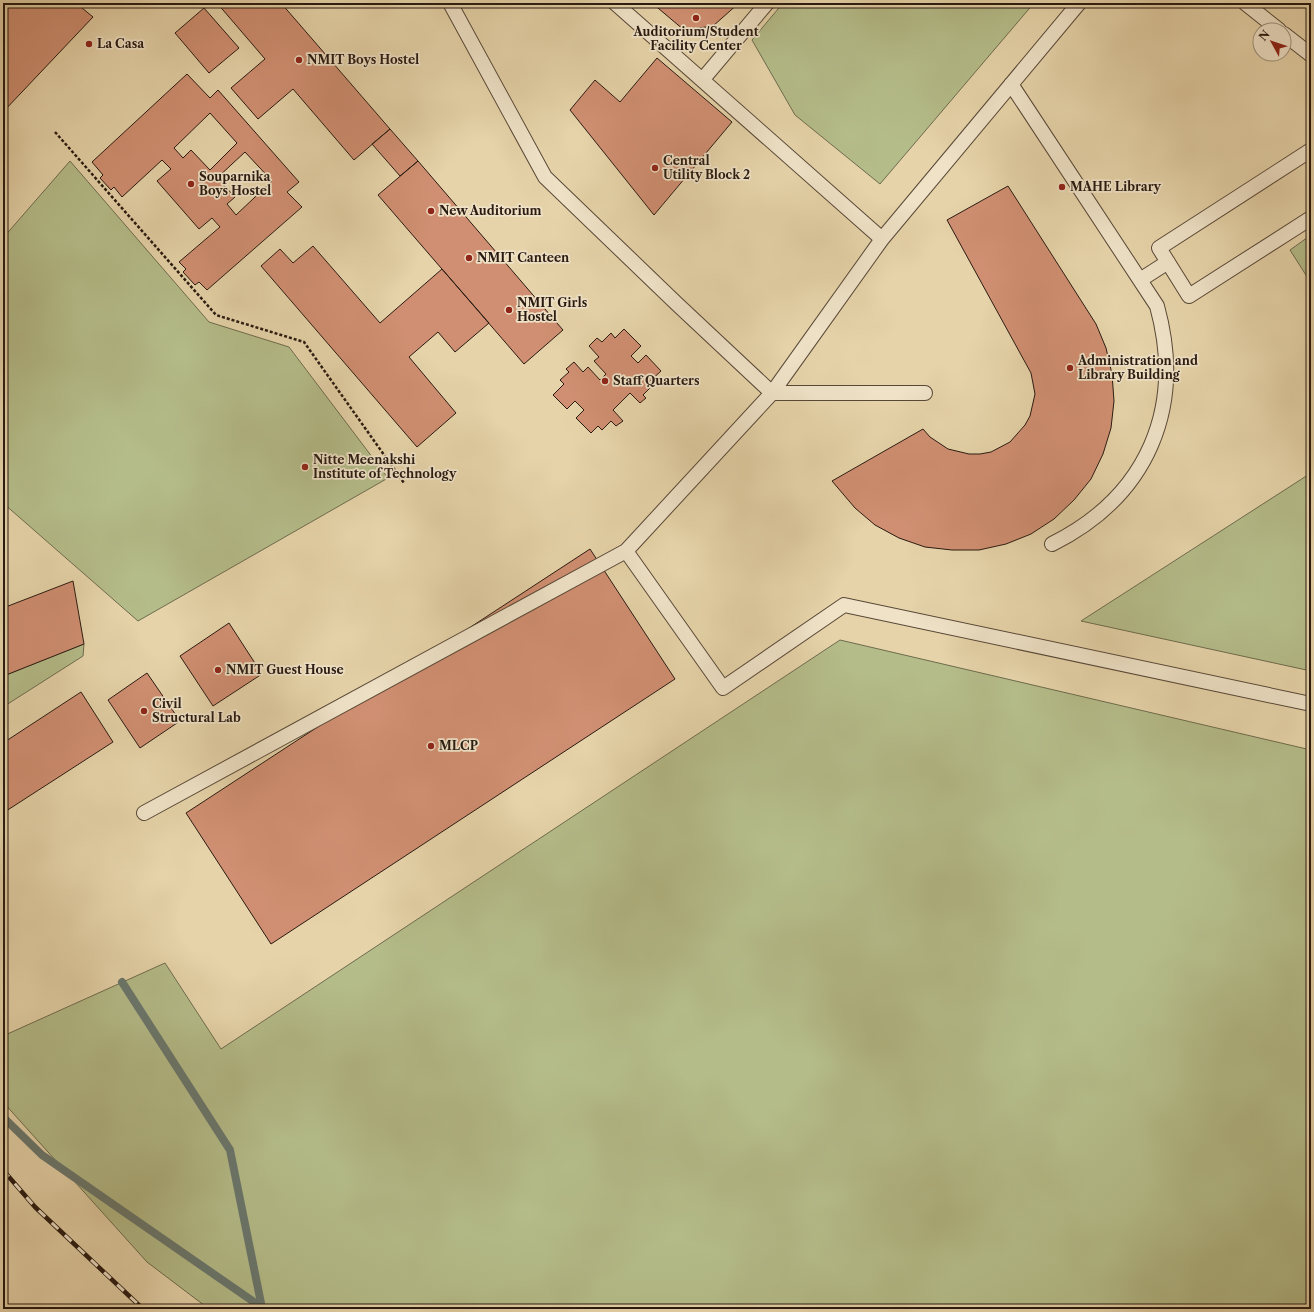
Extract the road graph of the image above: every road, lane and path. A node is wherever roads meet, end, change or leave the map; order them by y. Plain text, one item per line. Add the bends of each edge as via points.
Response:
1 (450, 3) edge
2 (615, 3) edge
3 (767, 3) edge
4 (1079, 3) edge
5 (1245, 3) edge
6 (1269, 22) edge
7 (1292, 40) edge
8 (1311, 55) edge
9 (703, 79) junction
10 (1011, 84) junction
11 (55, 132) dead end
12 (1311, 150) edge
13 (1311, 218) edge
14 (882, 239) junction
15 (1168, 262) junction
16 (1140, 280) junction
17 (772, 393) junction
18 (925, 393) dead end
19 (404, 483) dead end
20 (1052, 544) dead end
21 (626, 551) junction
22 (1311, 704) edge
23 (144, 812) dead end

1 - 17 lane via 546,177
2 - 9 lane
3 - 9 lane
4 - 10 lane
5 - 6 lane
7 - 8 lane
9 - 14 lane
10 - 14 lane
10 - 16 lane
11 - 19 path via 216,315 304,342
12 - 15 lane via 1159,248
13 - 15 lane via 1189,296
14 - 17 lane
15 - 16 lane
16 - 20 lane via 1157,306 1164,332 1167,360 1163,409 1153,442 1128,485 1112,503 1074,533
17 - 18 lane
17 - 21 lane
21 - 22 lane via 723,688 844,605
21 - 23 lane

